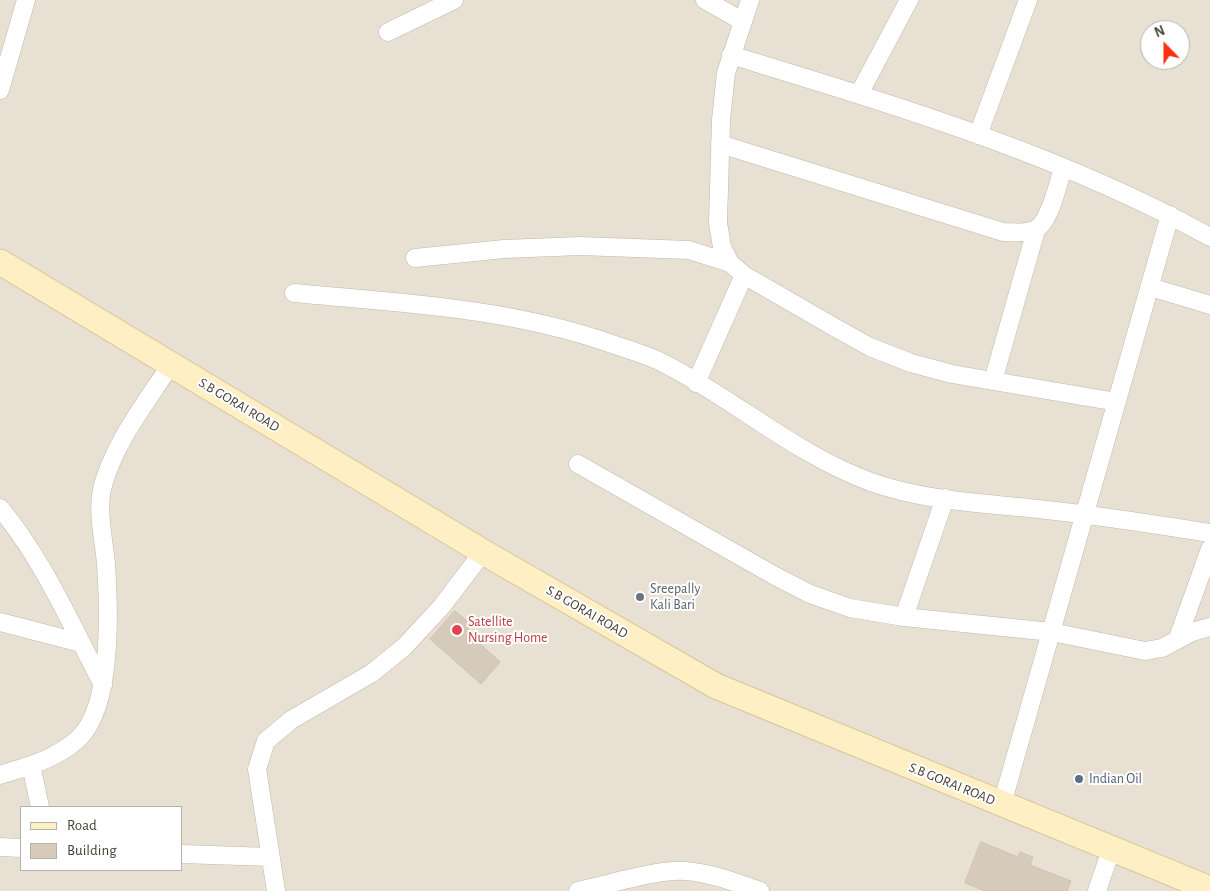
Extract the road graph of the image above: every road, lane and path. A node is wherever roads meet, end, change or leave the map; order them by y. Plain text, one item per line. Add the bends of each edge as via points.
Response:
1 (26, 0) edge
2 (454, 0) edge
3 (705, 0) edge
4 (750, 0) edge
5 (909, 0) edge
6 (1028, 0) edge
7 (742, 20) junction
8 (388, 32) dead end
9 (731, 55) junction
10 (0, 90) edge
11 (859, 94) junction
12 (978, 135) junction
13 (720, 144) junction
14 (1063, 168) junction
15 (1170, 215) junction
16 (1036, 230) junction
17 (1210, 237) edge
18 (415, 258) dead end
19 (0, 262) edge
20 (730, 262) junction
21 (744, 275) junction
22 (1150, 287) junction
23 (294, 293) dead end
24 (1210, 305) edge
25 (170, 364) junction
26 (993, 381) junction
27 (696, 383) junction
28 (1117, 402) junction
29 (578, 464) dead end
30 (945, 498) junction
31 (0, 508) edge
32 (1086, 514) junction
33 (1210, 533) edge
34 (1210, 549) edge
35 (482, 552) junction
36 (904, 617) junction
37 (0, 622) edge
38 (1210, 627) edge
39 (1052, 632) junction
40 (1178, 638) junction
41 (81, 643) junction
42 (103, 685) junction
43 (31, 765) junction
44 (0, 775) edge
45 (1002, 804) junction
46 (40, 806) edge
47 (0, 847) edge
48 (20, 848) edge
49 (1111, 850) junction
50 (182, 854) edge
51 (270, 856) junction
52 (643, 884) edge
53 (1210, 889) edge
54 (276, 891) edge
55 (578, 891) edge
56 (760, 891) edge
57 (1097, 891) edge

1 - 10 street
2 - 8 street
3 - 7 street
4 - 7 street
5 - 11 street
6 - 12 street
7 - 9 street
9 - 11 street
9 - 13 street via 723,95
11 - 12 street
12 - 14 street
13 - 16 street via 1003,232
13 - 20 street via 718,223 722,246
14 - 15 street
14 - 16 street via 1047,217
15 - 17 street
15 - 22 street
16 - 26 street
18 - 20 street via 504,249 590,246 689,250
19 - 25 street, S.B GORAI ROAD
20 - 21 street
21 - 26 street via 870,347 911,363
21 - 27 street
22 - 24 street
22 - 28 street
23 - 27 street via 453,308 526,320 585,334 657,360
25 - 35 street, S.B GORAI ROAD
25 - 42 street via 111,460 102,491 107,645
26 - 28 street
27 - 30 street via 842,470 902,491
28 - 32 street
29 - 36 street via 810,594 850,608
30 - 32 street
30 - 36 street
31 - 41 street via 21,533
32 - 33 street
32 - 39 street
34 - 40 street
35 - 45 street, S.B GORAI ROAD via 716,686
35 - 51 street via 442,606 404,647 372,673 291,720 266,741 257,770
36 - 39 street
37 - 41 street
38 - 40 street
39 - 40 street via 1145,651 1162,648
39 - 45 street
41 - 42 street
42 - 43 street via 94,719 79,739 49,759
43 - 44 street
43 - 46 street
45 - 49 street, S.B GORAI ROAD
47 - 48 street
49 - 53 street, S.B GORAI ROAD
49 - 57 street
50 - 51 street
51 - 54 street
52 - 55 street
52 - 56 street via 683,870 718,876

